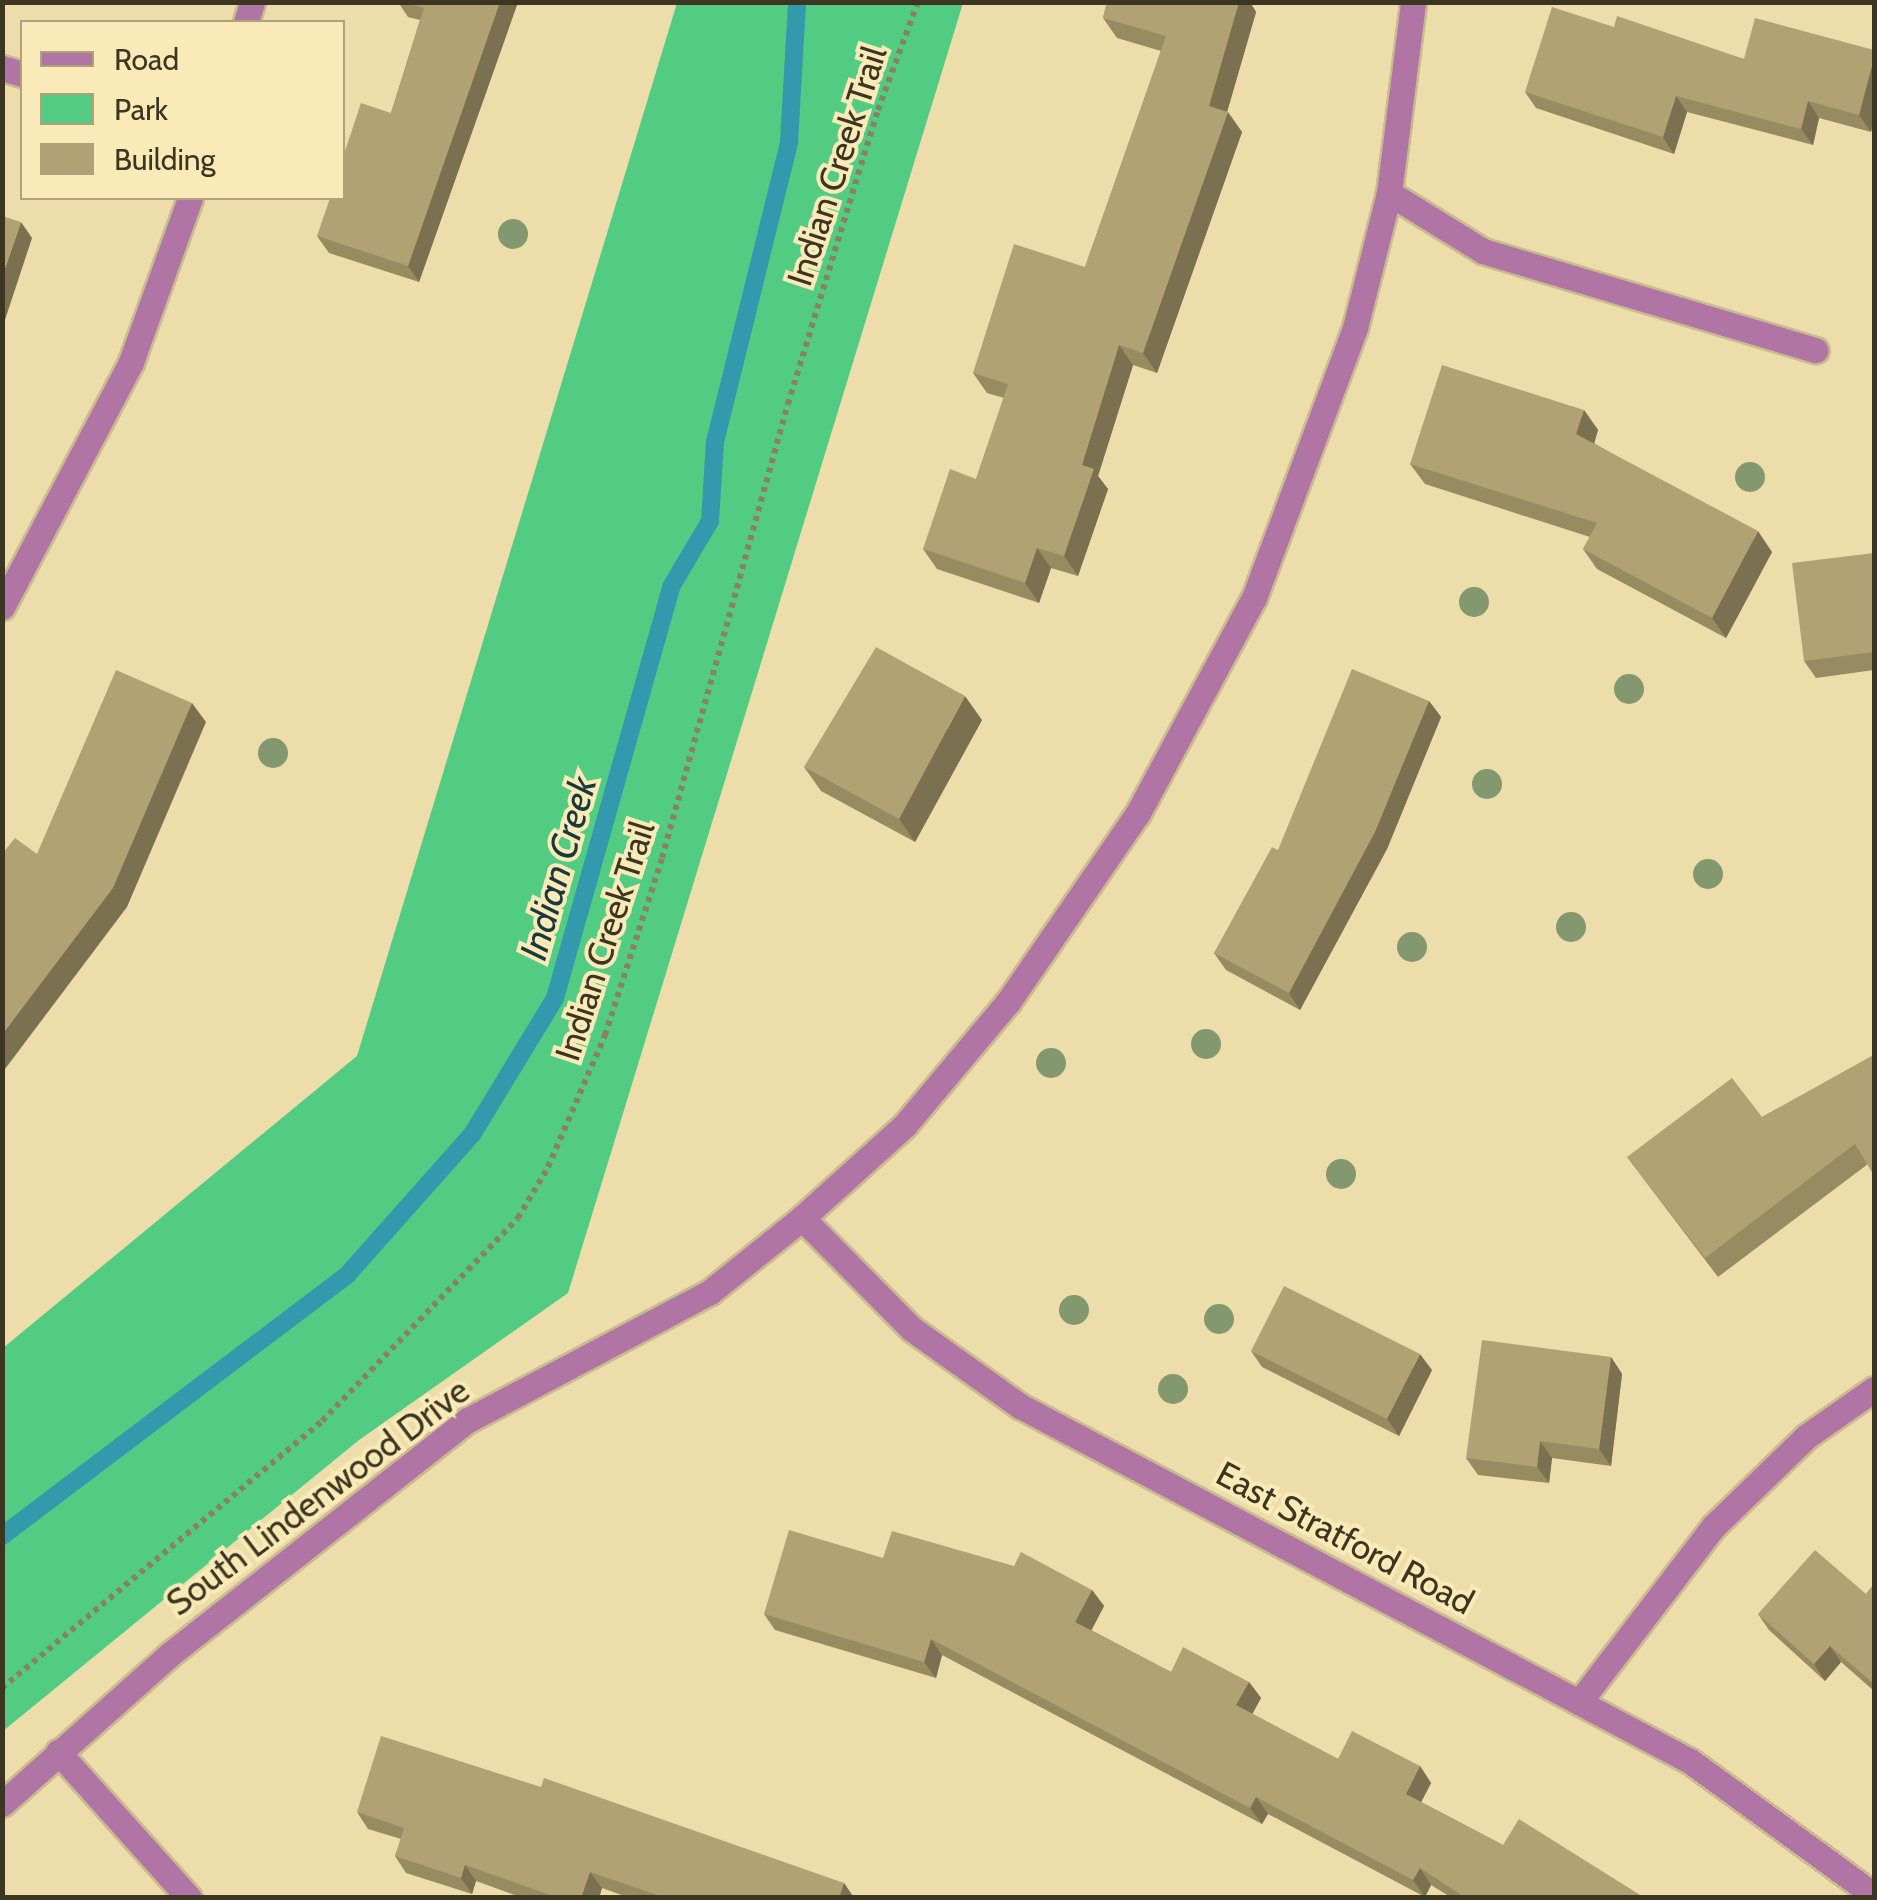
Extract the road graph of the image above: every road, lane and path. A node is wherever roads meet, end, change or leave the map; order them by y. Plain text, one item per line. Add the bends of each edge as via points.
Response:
1 (918, 2) edge
2 (1413, 2) edge
3 (1388, 194) junction
4 (189, 200) edge
5 (1816, 350) dead end
6 (2, 607) edge
7 (802, 1218) junction
8 (1874, 1389) edge
9 (2, 1688) edge
10 (1580, 1701) junction
11 (58, 1752) junction
12 (2, 1804) edge
13 (1874, 1895) edge
14 (189, 1898) edge

1 - 9 path, Indian Creek Trail via 788,404 662,858 604,1035 548,1167 518,1218 322,1421
2 - 3 street, South Lindenwood Drive
3 - 5 street via 1483,251
3 - 7 street, South Lindenwood Drive via 1327,413 1254,598 1138,813 1008,1002 905,1125
4 - 6 street via 131,362
7 - 10 street, East Stratford Road via 912,1329 1020,1406
7 - 11 street, South Lindenwood Drive via 710,1292 468,1420 169,1655
8 - 10 street via 1807,1436 1714,1526
10 - 13 street, East Stratford Road via 1690,1761
11 - 12 street, South Lindenwood Drive
11 - 14 street

